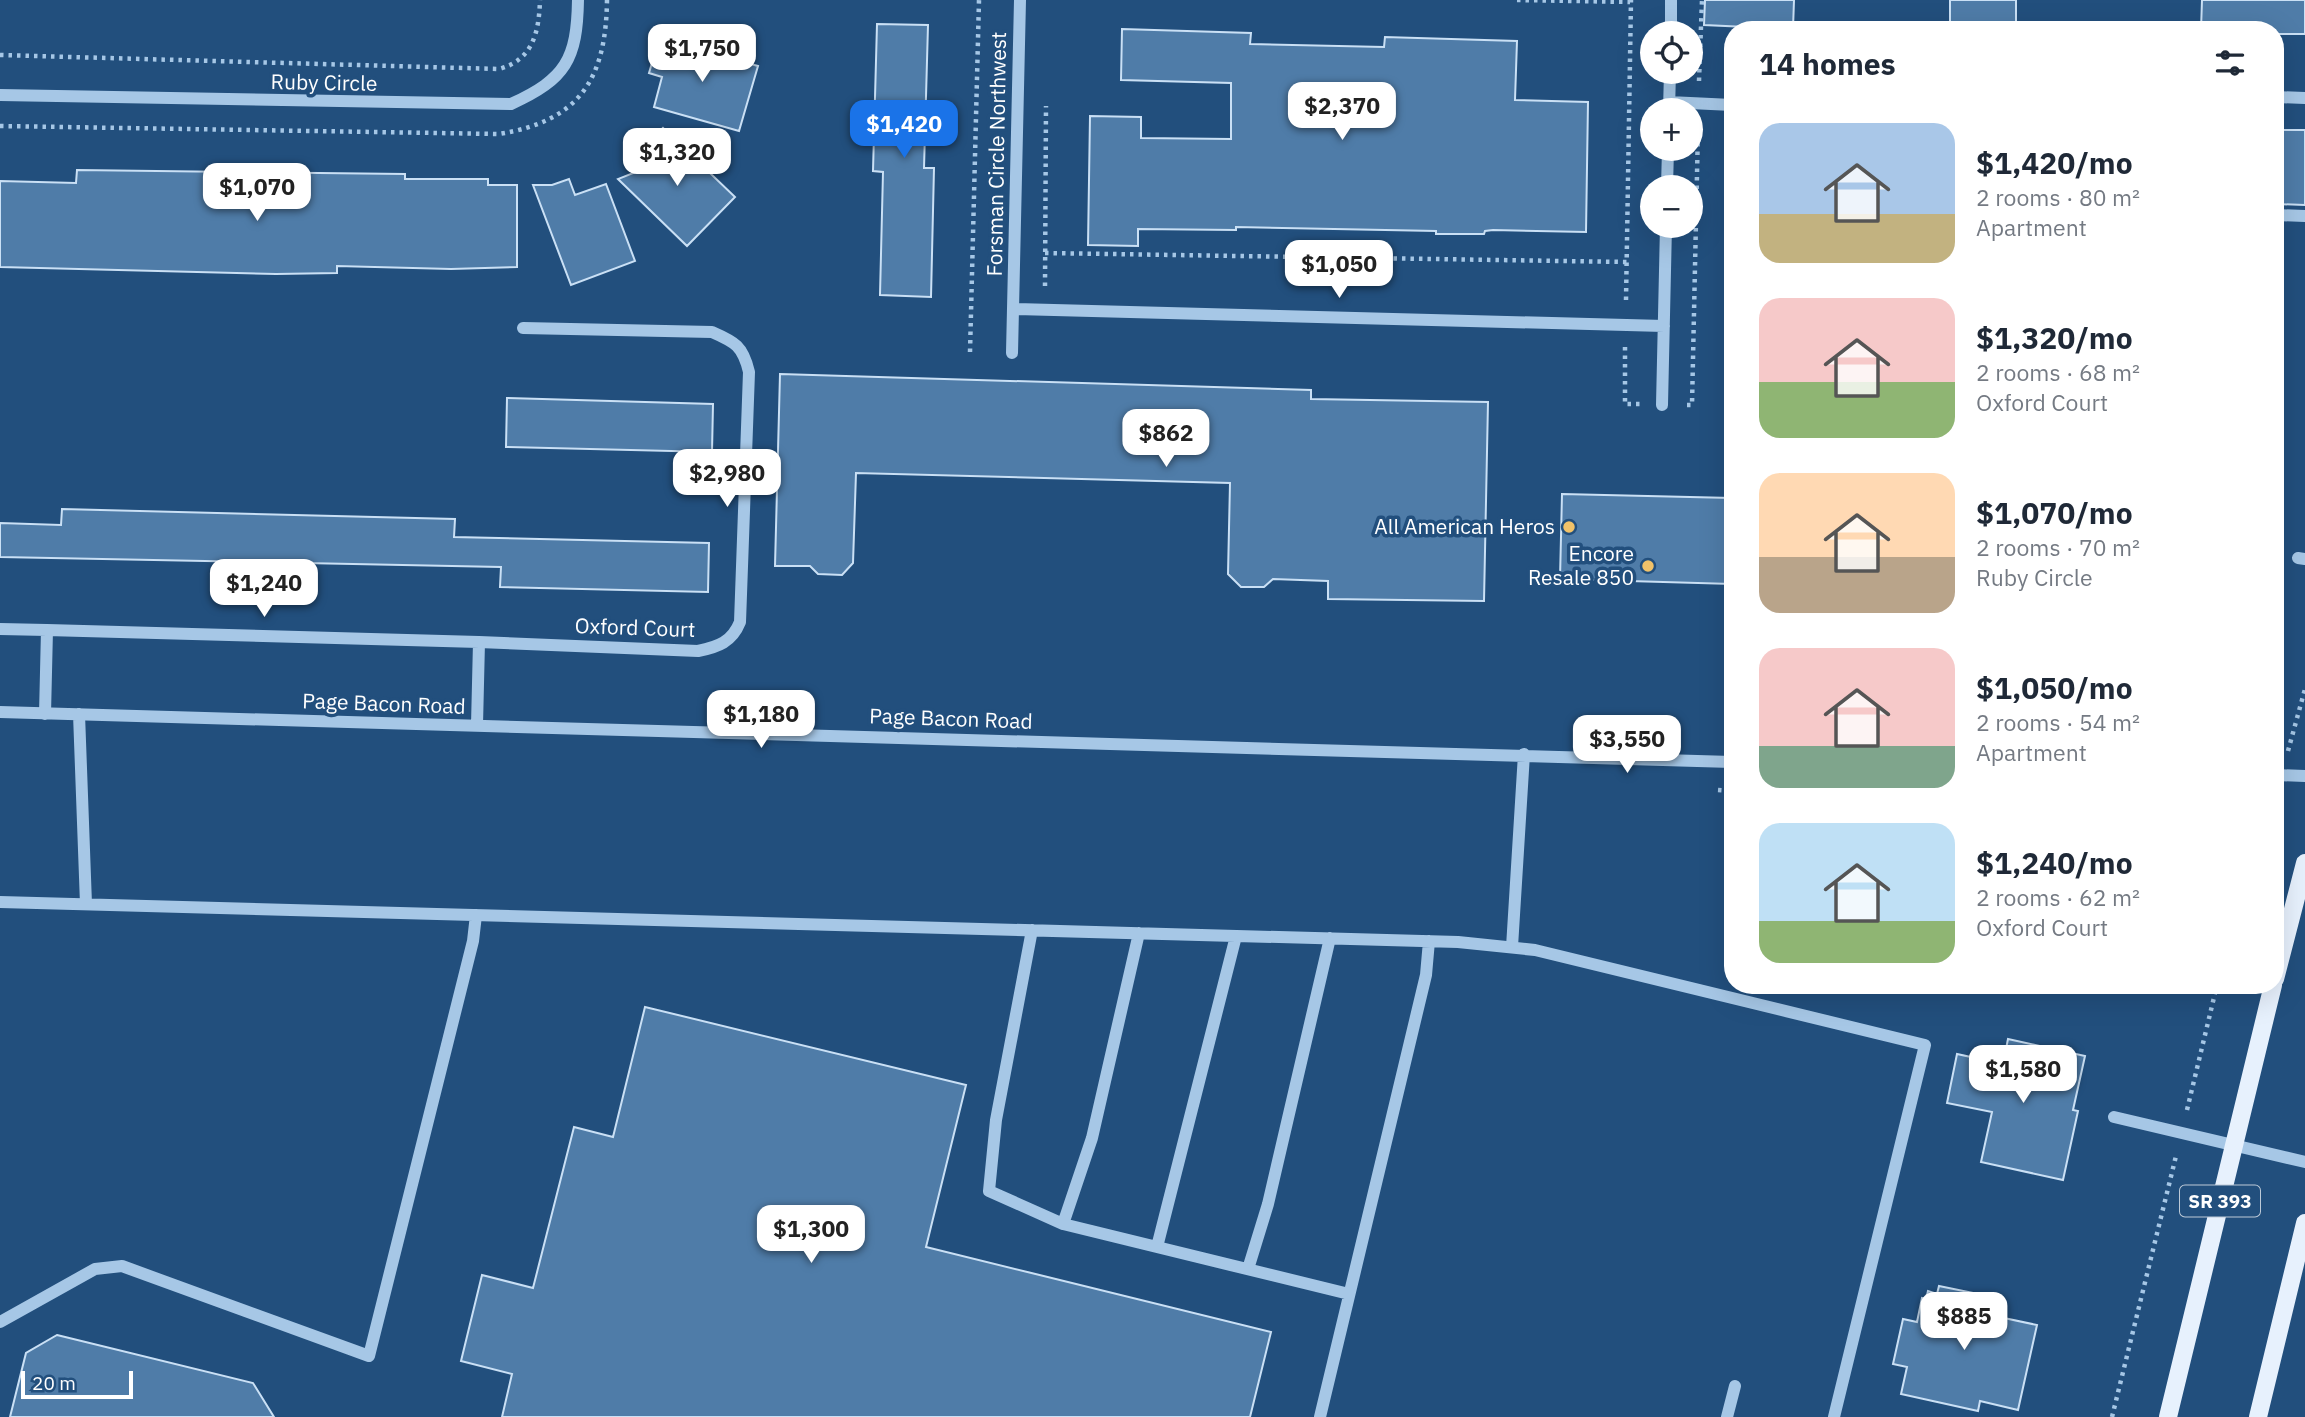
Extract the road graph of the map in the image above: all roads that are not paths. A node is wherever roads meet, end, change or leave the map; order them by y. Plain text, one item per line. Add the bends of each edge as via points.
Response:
1 (578, 0) edge
2 (1020, 0) edge
3 (1671, 0) edge
4 (1671, 21) edge
5 (0, 94) edge
6 (2284, 97) edge
7 (2305, 98) edge
8 (1703, 103) edge
9 (1724, 105) edge
10 (2284, 215) edge
11 (2305, 216) edge
12 (1666, 238) edge
13 (1013, 309) junction
14 (1664, 326) junction
15 (523, 328) dead end
16 (1012, 353) dead end
17 (1662, 405) road end
18 (0, 629) edge
19 (47, 631) junction
20 (480, 642) junction
21 (0, 712) edge
22 (45, 714) junction
23 (79, 714) junction
24 (477, 726) junction
25 (1524, 754) junction
26 (1724, 762) edge
27 (2284, 775) edge
28 (2305, 776) edge
29 (2305, 863) edge
30 (0, 902) edge
31 (86, 904) junction
32 (476, 915) junction
33 (1032, 930) junction
34 (1139, 933) junction
35 (1236, 936) junction
36 (1330, 938) junction
37 (1429, 941) junction
38 (2284, 944) edge
39 (1512, 947) junction
40 (2266, 994) edge
41 (2271, 994) edge
42 (2267, 1008) junction
43 (2114, 1117) dead end
44 (2234, 1145) junction
45 (2305, 1162) edge
46 (2305, 1223) edge
47 (1063, 1224) junction
48 (1157, 1247) junction
49 (1248, 1269) junction
50 (2299, 1273) edge
51 (1349, 1294) junction
52 (0, 1322) edge
53 (1735, 1386) dead end
54 (1320, 1417) edge
55 (1727, 1417) edge
56 (1833, 1417) edge
57 (2168, 1417) edge
58 (2258, 1417) edge

1 - 5 street, Ruby Circle via 577,36 569,58 539,92 511,104
2 - 13 street, Forsman Circle Northwest
3 - 4 street
6 - 7 street
8 - 9 street
10 - 11 street
12 - 14 street
13 - 14 street
13 - 16 street, Forsman Circle Northwest
14 - 17 street
15 - 20 street, Oxford Court via 712,332 745,353 749,372 740,622 735,634 720,646 698,651
18 - 19 street, Oxford Court
19 - 20 street, Oxford Court
19 - 22 street
20 - 24 street
21 - 22 street, Page Bacon Road
22 - 23 street, Page Bacon Road
23 - 24 street, Page Bacon Road
23 - 31 street
24 - 25 street, Page Bacon Road
25 - 26 street, Page Bacon Road
25 - 39 street
27 - 28 street
29 - 38 main road
30 - 31 street
31 - 32 street
32 - 33 street
32 - 52 street via 369,1356 122,1266 95,1269
33 - 34 street
33 - 47 street via 996,1121 989,1191
34 - 35 street
34 - 47 street via 1092,1138
35 - 36 street
35 - 48 street
36 - 37 street
36 - 49 street via 1268,1204
37 - 39 street
37 - 51 street via 1426,975
39 - 56 street via 1925,1045
40 - 42 street
41 - 42 main road, SR 393
42 - 44 main road, SR 393
43 - 44 street
44 - 45 street
44 - 57 main road, SR 393
46 - 50 main road
47 - 48 street
48 - 49 street
49 - 51 street
50 - 58 main road
51 - 54 street
53 - 55 street

